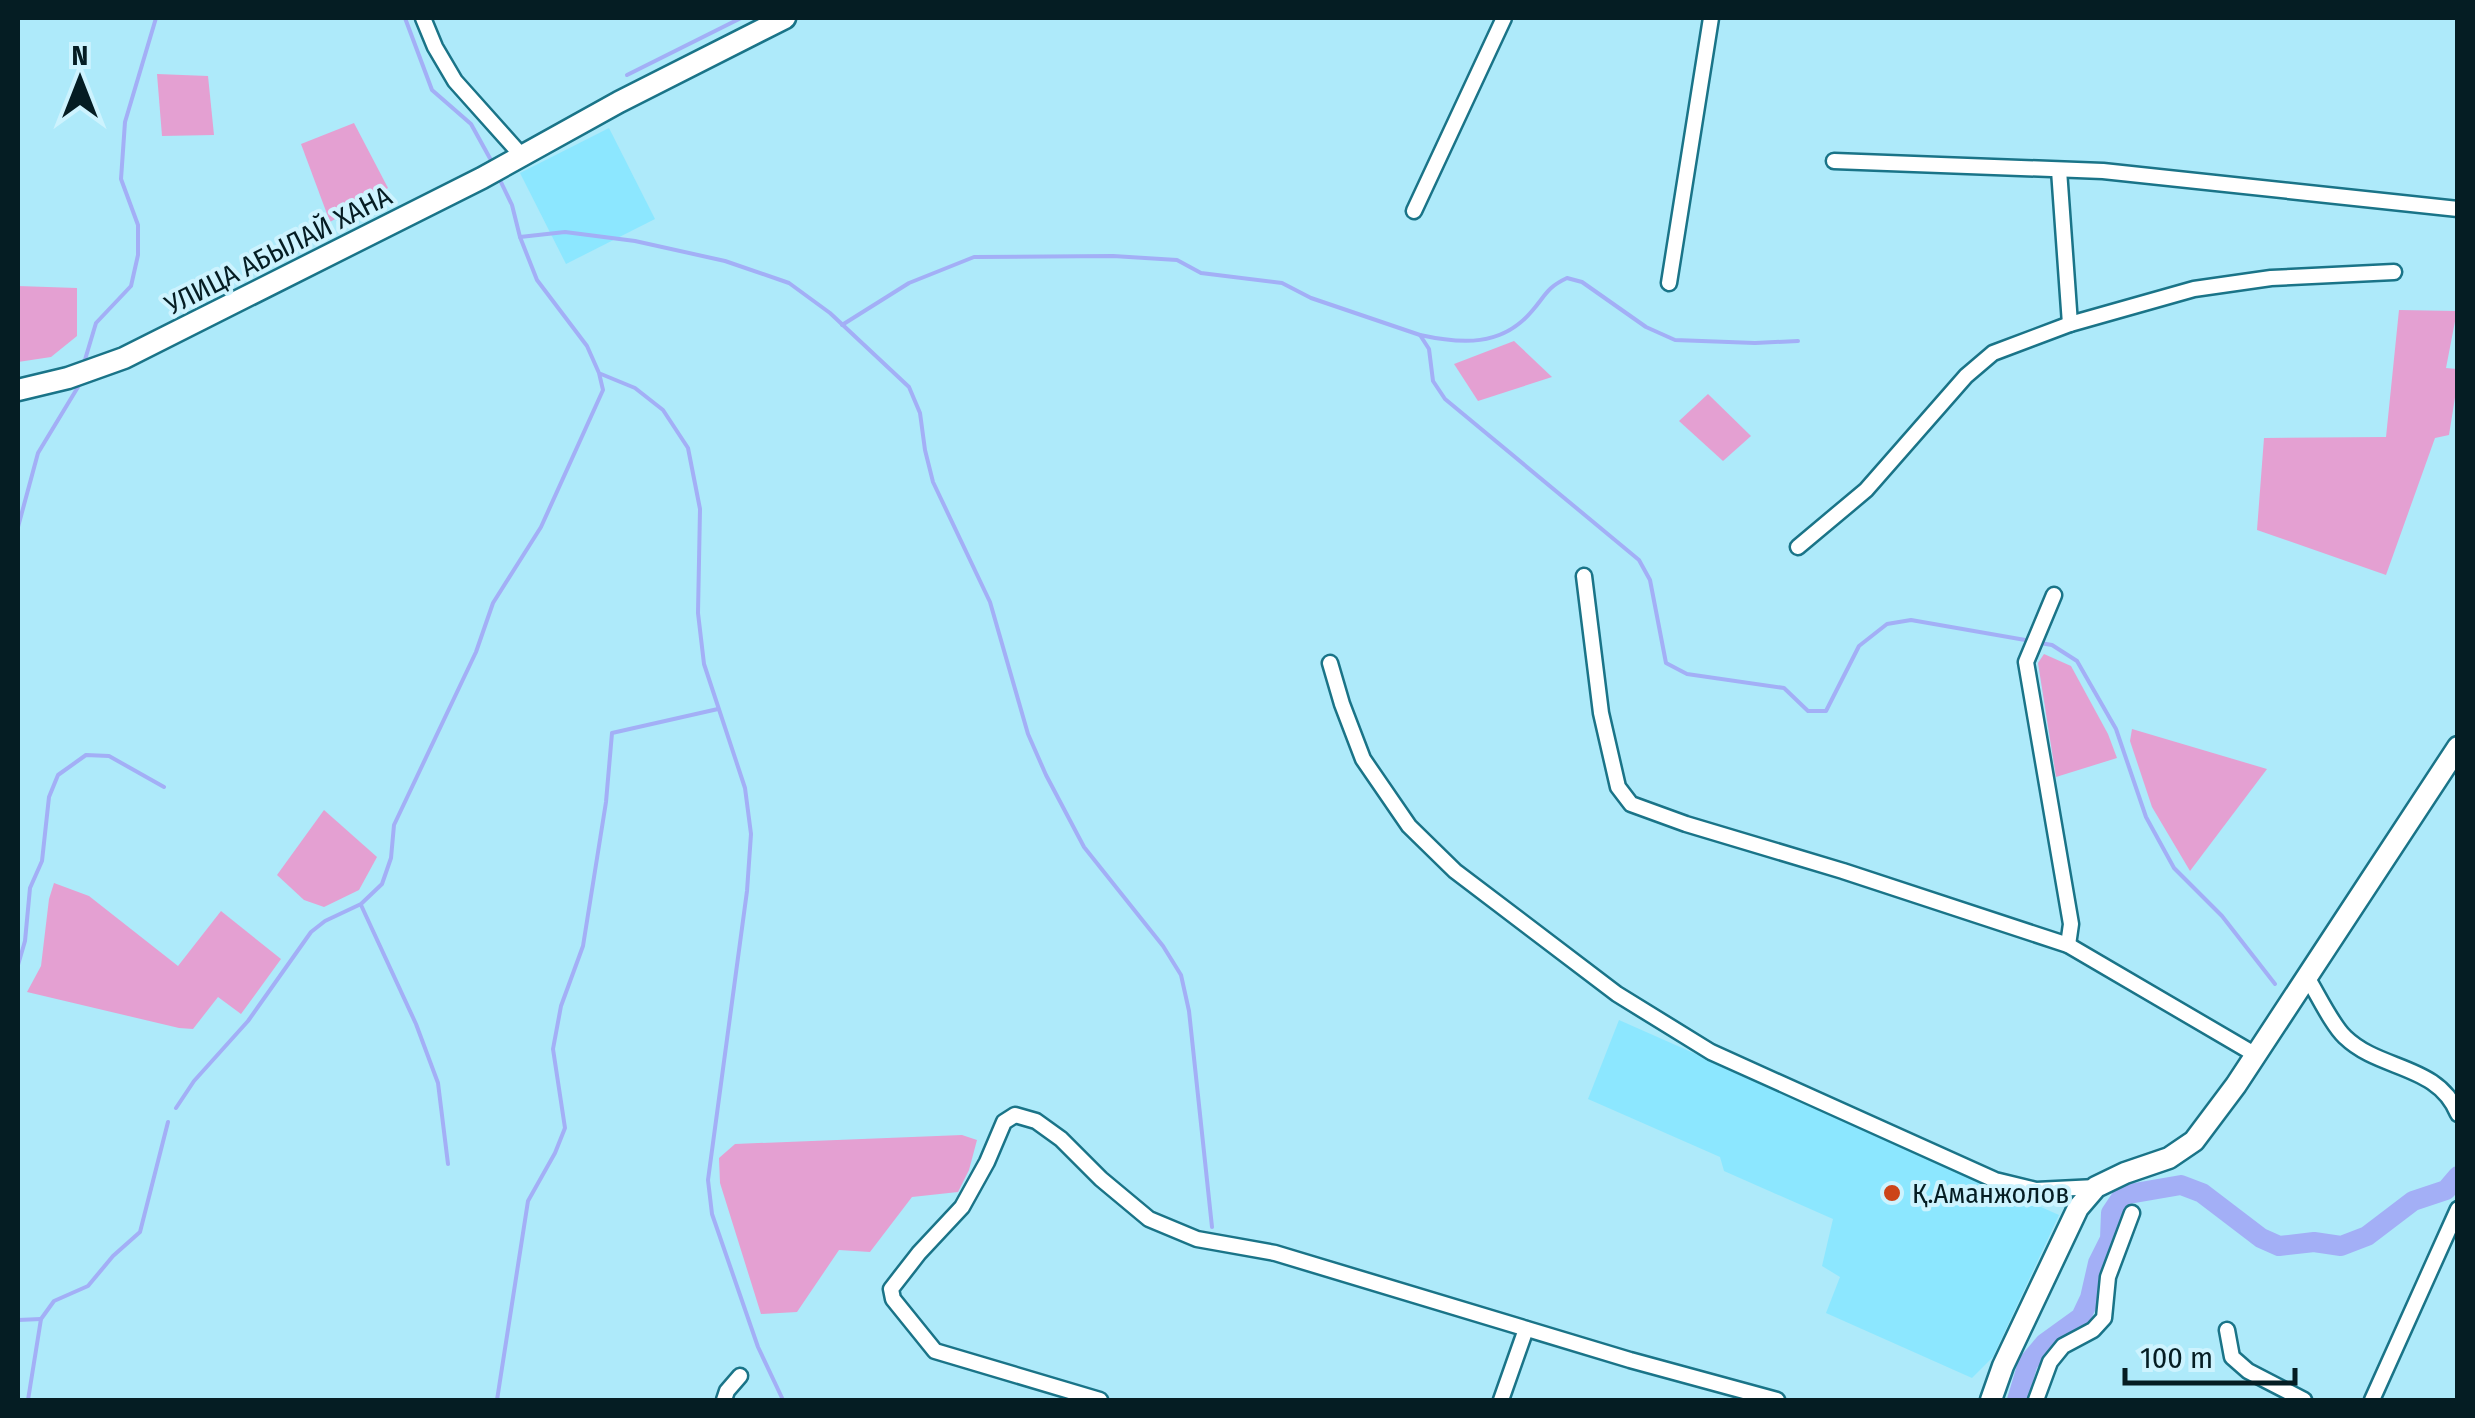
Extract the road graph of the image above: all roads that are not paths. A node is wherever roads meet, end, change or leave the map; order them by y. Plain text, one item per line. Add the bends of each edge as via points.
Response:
1 (422, 18) edge
2 (784, 18) edge
3 (1504, 18) edge
4 (1711, 18) edge
5 (522, 156) junction
6 (1834, 161) dead end
7 (2059, 170) junction
8 (2458, 209) edge
9 (1414, 211) dead end
10 (2394, 272) dead end
11 (1668, 284) dead end
12 (2070, 324) junction
13 (18, 390) edge
14 (1798, 547) dead end
15 (1584, 576) dead end
16 (2054, 595) dead end
17 (1330, 663) dead end
18 (2458, 746) edge
19 (2068, 945) junction
20 (2307, 977) junction
21 (2256, 1055) junction
22 (2458, 1114) edge
23 (2096, 1187) junction
24 (2458, 1209) edge
25 (2132, 1213) dead end
26 (1526, 1329) junction
27 (2227, 1330) dead end
28 (740, 1376) dead end
29 (724, 1400) edge
30 (1100, 1400) edge
31 (1502, 1400) edge
32 (1776, 1400) edge
33 (1991, 1400) edge
34 (2036, 1400) edge
35 (2304, 1400) edge
36 (2372, 1400) edge

1 - 5 street via 455,81
2 - 5 main road, УЛИЦА АБЫЛАЙ ХАНА
3 - 9 street
4 - 11 street
5 - 13 main road, УЛИЦА АБЫЛАЙ ХАНА via 124,358
6 - 7 street
7 - 8 street
7 - 12 street
10 - 12 street via 2194,289
12 - 14 street via 1993,353 1866,490
15 - 19 street via 1601,713 1618,787 1632,804
16 - 19 street via 2026,662 2071,924
17 - 23 street via 1363,759 1409,826 1456,871 1617,994 1711,1052 1996,1180 2036,1190
18 - 20 main road
19 - 21 street
20 - 21 main road
20 - 22 street via 2344,1036 2435,1082
21 - 23 main road via 2194,1141
23 - 33 main road via 2078,1208
24 - 36 street
25 - 34 street via 2108,1277 2104,1318 2063,1346
26 - 30 street via 1276,1254 1197,1239 1150,1218 1061,1140 1015,1114 1004,1122 962,1207 891,1289 893,1299 935,1351
26 - 31 street
26 - 32 street
27 - 35 street via 2232,1356 2248,1371
28 - 29 street

